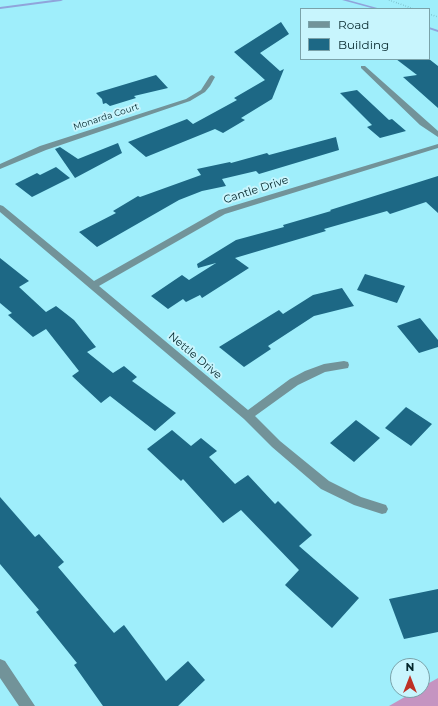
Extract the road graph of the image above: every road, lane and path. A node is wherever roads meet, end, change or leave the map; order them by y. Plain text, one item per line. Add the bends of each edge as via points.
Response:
1 (389, 0) edge
2 (411, 8) edge
3 (364, 67) dead end
4 (212, 77) dead end
5 (438, 135) edge
6 (438, 146) edge
7 (0, 167) edge
8 (0, 208) edge
9 (94, 286) junction
10 (344, 365) dead end
11 (248, 416) junction
12 (382, 509) dead end
13 (0, 666) edge
14 (28, 706) edge

1 - 2 path
3 - 5 street via 423,124
4 - 7 street, Monarda Court via 203,91 188,100 43,148
6 - 9 street, Cantle Drive via 222,212 145,254
8 - 9 street, Nettle Drive
9 - 11 street, Nettle Drive
10 - 11 street via 324,368 309,374
11 - 12 street, Nettle Drive via 276,444 326,485 358,501
13 - 14 street

